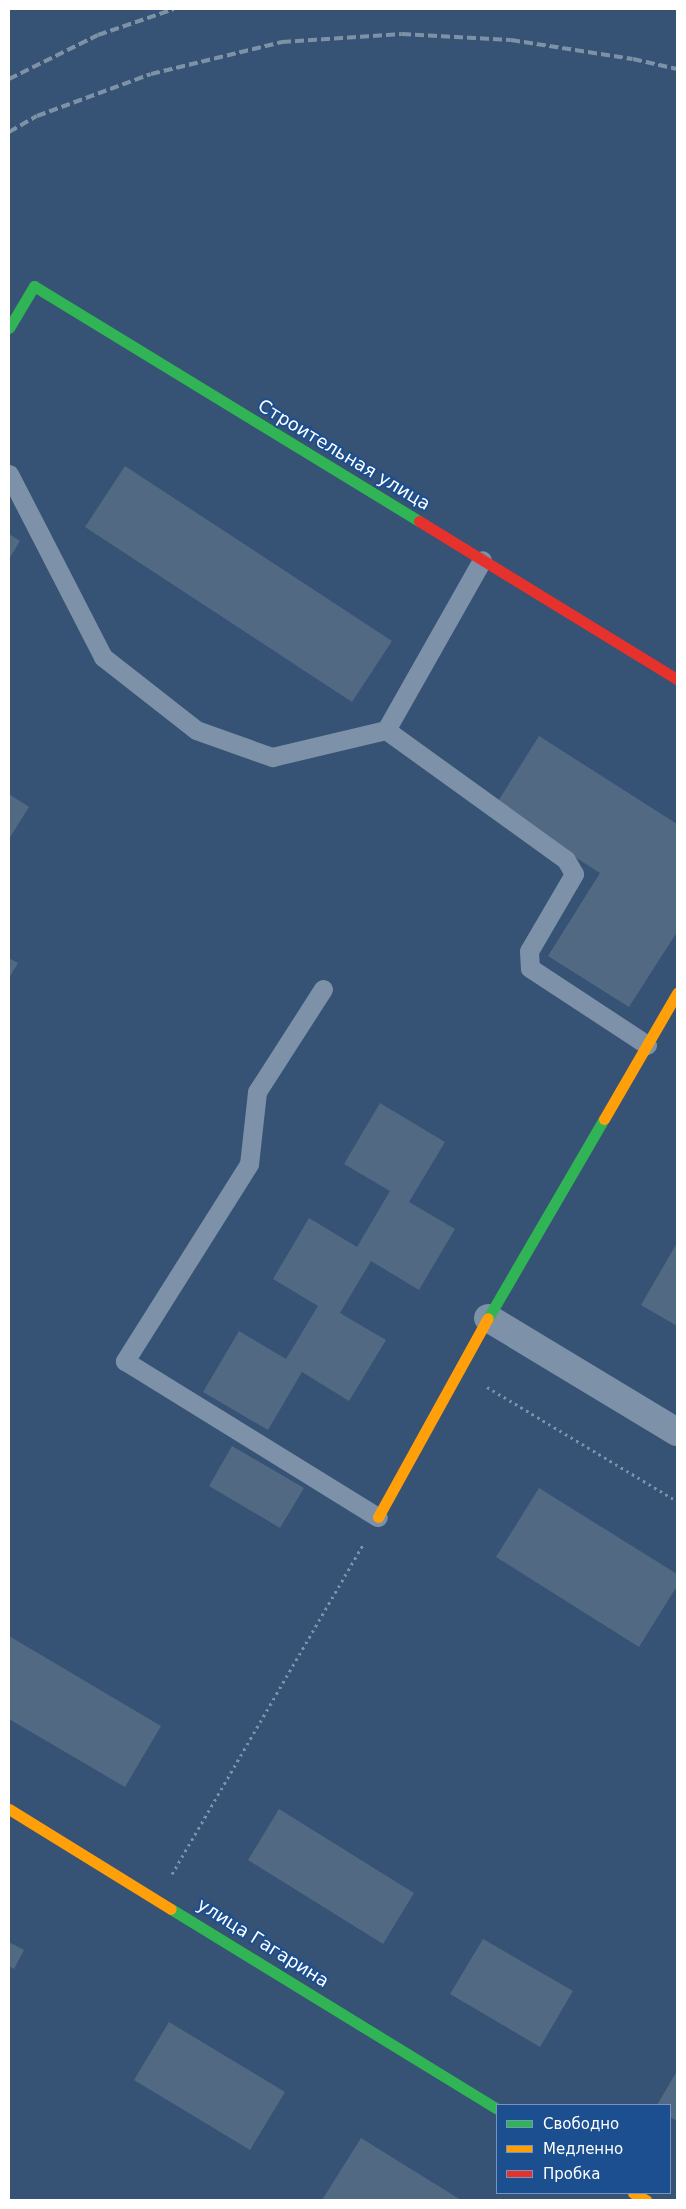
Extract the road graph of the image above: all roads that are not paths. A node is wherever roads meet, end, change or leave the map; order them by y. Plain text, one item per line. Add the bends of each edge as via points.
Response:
1 (9, 328) edge
2 (9, 474) edge
3 (482, 560) junction
4 (677, 679) edge
5 (386, 730) junction
6 (323, 989) dead end
7 (677, 993) edge
8 (647, 1045) junction
9 (488, 1318) junction
10 (677, 1432) edge
11 (378, 1518) joint
12 (9, 1809) edge
13 (496, 2108) edge

1 - 3 street, Строительная улица via 34,286
2 - 5 lane via 103,657 196,730 272,757
3 - 4 street, Строительная улица
3 - 5 lane
5 - 8 lane via 566,860 574,874 528,951 530,968
6 - 11 lane via 257,1092 250,1164 125,1361
7 - 8 street
8 - 9 street
9 - 10 street
9 - 11 street
12 - 13 street, улица Гагарина

